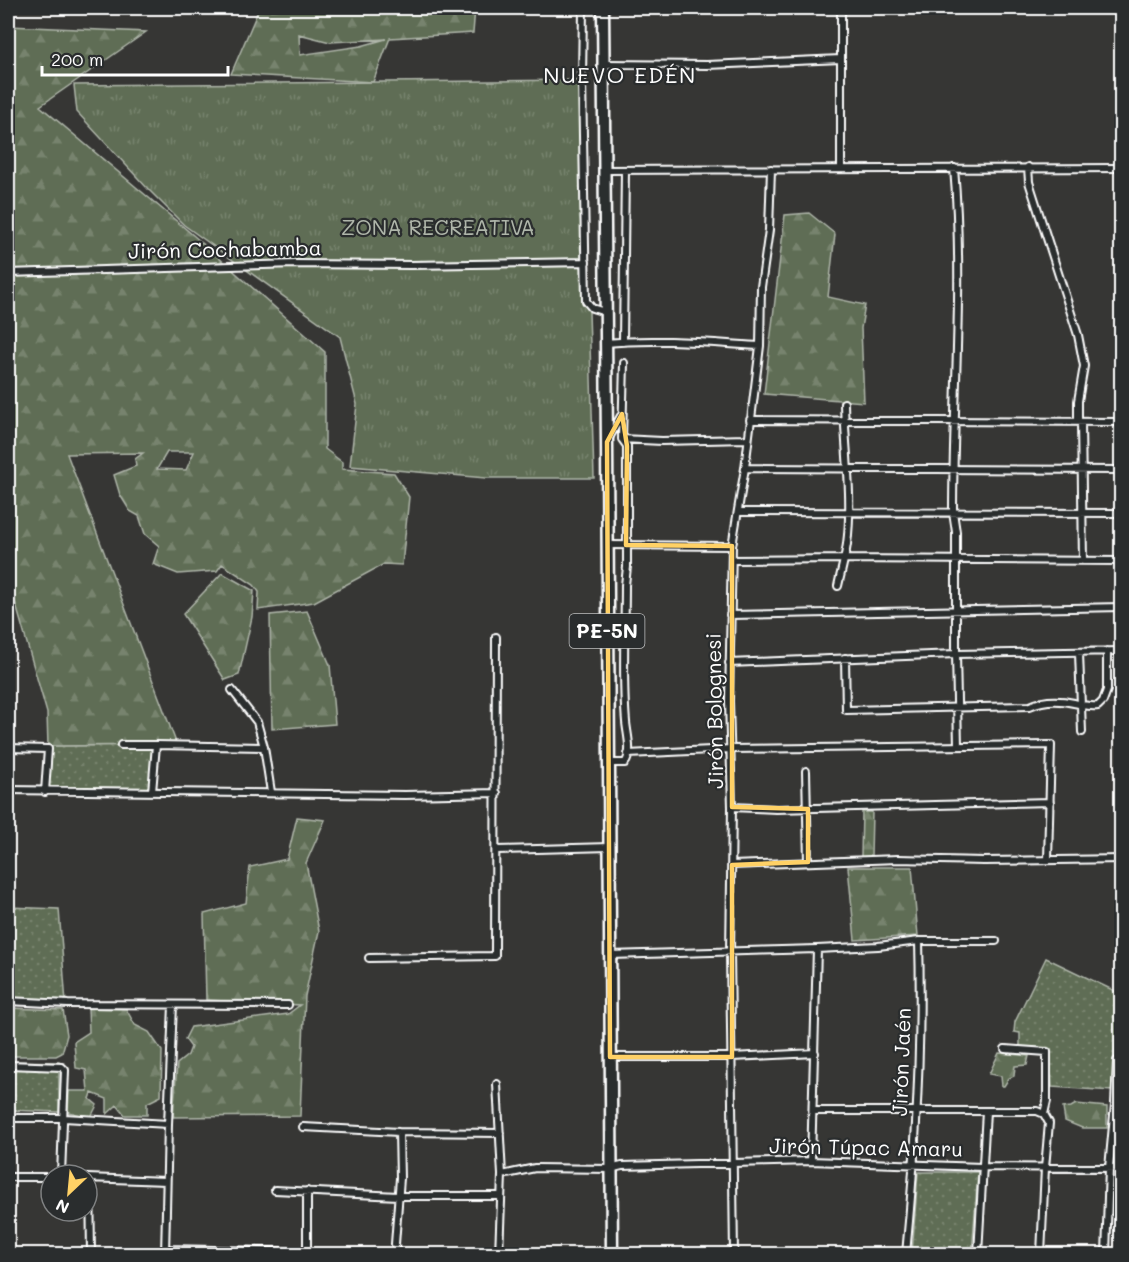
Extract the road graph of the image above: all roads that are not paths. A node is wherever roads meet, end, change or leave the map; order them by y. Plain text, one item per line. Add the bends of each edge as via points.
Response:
1 (584, 8) edge
2 (603, 8) edge
3 (841, 8) edge
4 (841, 59) junction
5 (604, 64) junction
6 (1028, 167) junction
7 (954, 168) junction
8 (1122, 168) edge
9 (771, 169) junction
10 (841, 169) junction
11 (604, 170) junction
12 (625, 170) junction
13 (586, 262) junction
14 (8, 273) edge
15 (605, 312) junction
16 (623, 342) junction
17 (605, 343) junction
18 (760, 346) junction
19 (624, 363) dead end
20 (844, 403) dead end
21 (622, 414) junction
22 (750, 420) junction
23 (844, 422) junction
24 (1079, 422) junction
25 (1122, 422) edge
26 (955, 423) junction
27 (622, 439) junction
28 (747, 439) junction
29 (607, 442) junction
30 (745, 468) junction
31 (847, 468) junction
32 (955, 470) junction
33 (1082, 470) junction
34 (1122, 470) edge
35 (848, 511) junction
36 (738, 512) junction
37 (953, 512) junction
38 (1082, 513) junction
39 (1122, 513) edge
40 (607, 545) junction
41 (626, 545) junction
42 (732, 546) junction
43 (844, 559) junction
44 (956, 559) junction
45 (732, 560) junction
46 (1083, 561) junction
47 (1122, 561) edge
48 (838, 586) dead end
49 (1122, 607) edge
50 (956, 611) junction
51 (730, 615) junction
52 (496, 637) dead end
53 (1107, 651) junction
54 (1122, 651) edge
55 (1078, 653) junction
56 (956, 654) junction
57 (845, 658) junction
58 (729, 663) junction
59 (232, 690) dead end
60 (1081, 705) junction
61 (958, 707) junction
62 (1082, 732) dead end
63 (121, 745) dead end
64 (156, 745) junction
65 (958, 746) junction
66 (264, 747) junction
67 (8, 748) edge
68 (732, 749) junction
69 (628, 754) junction
70 (608, 763) junction
71 (806, 771) dead end
72 (8, 790) edge
73 (45, 792) junction
74 (152, 792) junction
75 (271, 792) junction
76 (497, 793) junction
77 (1050, 802) junction
78 (732, 807) junction
79 (808, 809) junction
80 (610, 847) junction
81 (497, 850) junction
82 (1122, 859) edge
83 (1048, 860) junction
84 (808, 862) junction
85 (732, 864) junction
86 (919, 941) junction
87 (996, 941) dead end
88 (817, 949) junction
89 (730, 952) junction
90 (610, 955) junction
91 (369, 958) dead end
92 (8, 1001) edge
93 (173, 1005) junction
94 (288, 1005) dead end
95 (1005, 1049) dead end
96 (815, 1053) junction
97 (610, 1057) junction
98 (732, 1057) junction
99 (1117, 1061) dead end
100 (8, 1065) edge
101 (497, 1084) dead end
102 (813, 1111) junction
103 (917, 1111) junction
104 (986, 1111) junction
105 (1044, 1114) junction
106 (8, 1118) edge
107 (64, 1118) junction
108 (168, 1125) junction
109 (303, 1127) dead end
110 (399, 1132) junction
111 (500, 1133) junction
112 (811, 1161) junction
113 (62, 1163) edge
114 (733, 1163) junction
115 (915, 1165) junction
116 (982, 1167) junction
117 (1045, 1168) junction
118 (1109, 1168) junction
119 (1122, 1168) edge
120 (610, 1169) junction
121 (502, 1175) junction
122 (8, 1177) edge
123 (39, 1177) edge
124 (99, 1178) edge
125 (166, 1181) junction
126 (274, 1190) dead end
127 (307, 1191) junction
128 (398, 1196) junction
129 (500, 1196) junction
130 (90, 1223) edge
131 (166, 1252) edge
132 (307, 1253) edge
133 (91, 1254) edge
134 (397, 1254) edge
135 (412, 1254) edge
136 (499, 1254) edge
137 (612, 1254) edge
138 (734, 1254) edge
139 (906, 1254) edge
140 (978, 1254) edge
141 (1041, 1254) edge
142 (1106, 1254) edge

1 - 13 street
2 - 5 highway, PE-5N
3 - 4 street
4 - 5 street via 707,65
4 - 10 street
5 - 11 highway, PE-5N
6 - 7 street
6 - 8 street
6 - 24 street via 1029,182 1078,335 1084,366
7 - 10 street
7 - 26 street
9 - 10 street
9 - 12 street
9 - 18 street, Jirón Bolognesi
11 - 12 street
11 - 15 highway, PE-5N
12 - 16 street
13 - 14 street, Jirón Cochabamba via 296,264
13 - 15 street via 586,301 592,308
15 - 17 highway, PE-5N
16 - 17 street
16 - 18 street
17 - 29 highway, PE-5N
18 - 22 street, Jirón Bolognesi
19 - 21 street
20 - 23 street
21 - 27 street
21 - 29 street
22 - 23 street
22 - 28 street, Jirón Bolognesi
23 - 26 street
23 - 31 street
24 - 25 street
24 - 26 street
24 - 33 street
26 - 32 street
27 - 28 street
27 - 41 street via 627,446
28 - 30 street, Jirón Bolognesi
29 - 40 highway, PE-5N
30 - 31 street
30 - 36 street, Jirón Bolognesi
31 - 32 street
31 - 35 street
32 - 33 street
32 - 37 street
33 - 34 street
33 - 38 street
35 - 36 street
35 - 37 street
35 - 43 street
36 - 42 street, Jirón Bolognesi
37 - 38 street
37 - 44 street
38 - 39 street
38 - 46 street
40 - 41 street
40 - 70 highway, PE-5N
41 - 42 street
41 - 69 street
42 - 45 street, Jirón Bolognesi
43 - 44 street
43 - 45 street
43 - 48 street
44 - 46 street
44 - 50 street
45 - 51 street, Jirón Bolognesi
46 - 47 street
49 - 50 street
50 - 51 street
50 - 56 street
51 - 58 street, Jirón Bolognesi
52 - 76 street
53 - 54 street
53 - 55 street
53 - 60 street via 1107,690 1103,701 1098,706
55 - 56 street
55 - 60 street
56 - 57 street
56 - 61 street
57 - 58 street
57 - 61 street via 846,710
58 - 68 street, Jirón Bolognesi
59 - 66 street via 256,722
60 - 61 street via 1065,701 1030,706
60 - 62 street
61 - 65 street
63 - 64 street
64 - 66 street
64 - 74 street
65 - 68 street
65 - 77 street via 1051,745
66 - 75 street
67 - 73 street via 48,749
68 - 69 street
68 - 78 street, Jirón Bolognesi
69 - 70 street via 625,763
70 - 80 highway, PE-5N
71 - 79 street
72 - 73 street
73 - 74 street
74 - 75 street
75 - 76 street
76 - 81 street
77 - 79 street
77 - 83 street
78 - 79 street
78 - 85 street, Jirón Bolognesi
79 - 84 street
80 - 81 street
80 - 90 highway, PE-5N
81 - 91 street via 495,956
82 - 83 street
83 - 84 street
84 - 85 street
85 - 89 street, Jirón Bolognesi
86 - 87 street
86 - 88 street
86 - 103 street, Jirón Jaén
88 - 89 street
88 - 96 street
89 - 90 street
89 - 98 street, Jirón Bolognesi
90 - 97 highway, PE-5N
92 - 93 street
93 - 94 street
93 - 108 street
95 - 105 street via 1047,1052
96 - 98 street
96 - 102 street
97 - 98 street
97 - 120 highway, PE-5N
98 - 114 street, Jirón Bolognesi
99 - 118 street
100 - 107 street via 62,1067 66,1074
101 - 111 street
102 - 103 street
102 - 112 street
103 - 104 street
103 - 115 street, Jirón Jaén
104 - 105 street
104 - 116 street
105 - 117 street via 1049,1123
106 - 107 street
107 - 108 street
107 - 113 street
108 - 125 street
109 - 110 street
110 - 111 street
110 - 128 street
111 - 121 street
112 - 114 street, Jirón Túpac Amaru
112 - 115 street, Jirón Túpac Amaru
114 - 120 street, Jirón Túpac Amaru
114 - 138 street, Jirón Bolognesi
115 - 116 street, Jirón Túpac Amaru
115 - 139 street, Jirón Jaén
116 - 117 street, Jirón Túpac Amaru
116 - 140 street
117 - 118 street, Jirón Túpac Amaru
117 - 141 street
118 - 119 street, Jirón Túpac Amaru
118 - 142 street
120 - 121 street, Jirón Túpac Amaru via 535,1168
120 - 137 highway, PE-5N
121 - 129 street
122 - 123 street
124 - 125 street
125 - 131 street
126 - 127 street
127 - 128 street
127 - 132 street
128 - 129 street
128 - 134 street
129 - 136 street
130 - 133 street
131 - 132 street
132 - 134 street
134 - 135 street

